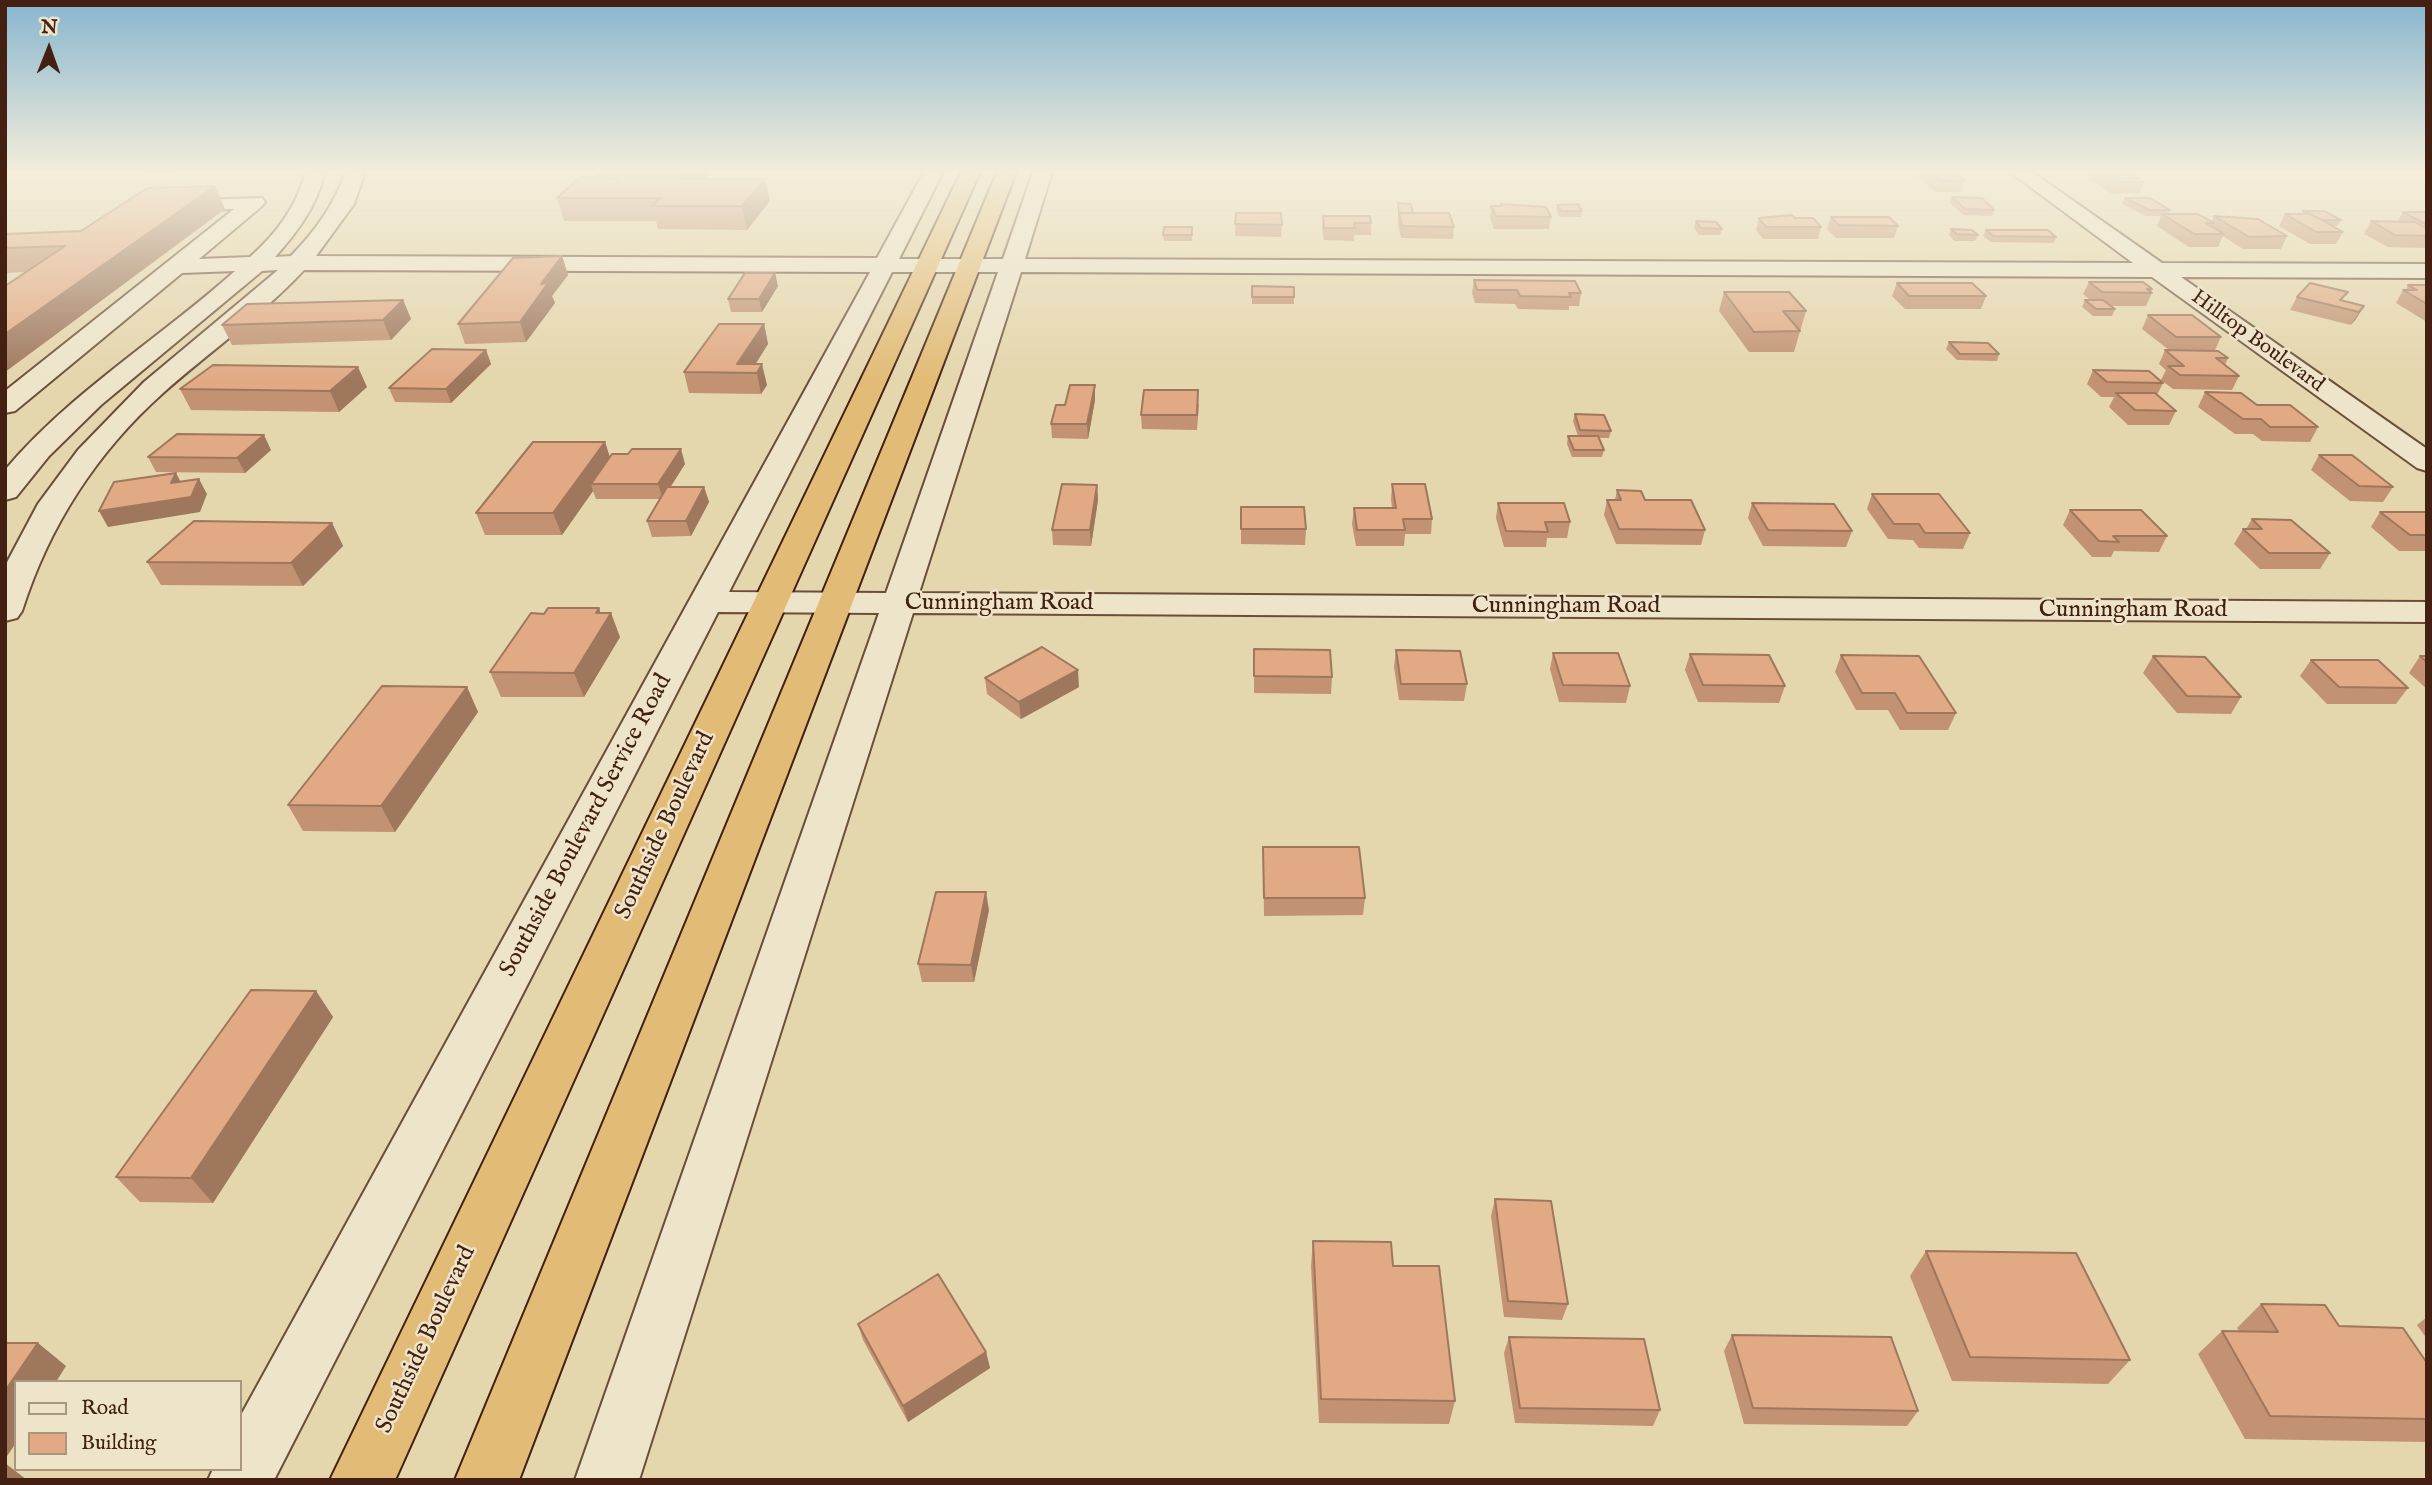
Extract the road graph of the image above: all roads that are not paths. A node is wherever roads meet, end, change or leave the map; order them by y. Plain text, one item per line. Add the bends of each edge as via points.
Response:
1 (212, 241) edge
2 (279, 241) edge
3 (319, 241) edge
4 (899, 241) edge
5 (938, 241) edge
6 (979, 241) edge
7 (1019, 241) edge
8 (2117, 241) edge
9 (298, 263) junction
10 (259, 264) junction
11 (887, 265) junction
12 (927, 265) junction
13 (969, 265) junction
14 (1011, 265) junction
15 (177, 266) junction
16 (2157, 270) junction
17 (2427, 271) edge
18 (93, 399) junction
19 (5, 405) edge
20 (5, 416) edge
21 (2427, 462) edge
22 (5, 491) edge
23 (706, 602) junction
24 (770, 602) junction
25 (837, 602) junction
26 (899, 603) junction
27 (5, 611) edge
28 (2427, 612) edge
29 (240, 1480) edge
30 (362, 1480) edge
31 (487, 1480) edge
32 (607, 1480) edge

1 - 15 street
2 - 10 street
3 - 9 street
4 - 11 street, Southside Boulevard Service Road
5 - 12 highway, Southside Boulevard
6 - 13 highway
7 - 14 street
8 - 16 street, Hilltop Boulevard
9 - 10 street
9 - 11 street
9 - 27 street via 127,412 88,455 27,553
10 - 15 street
10 - 18 street
11 - 12 street
11 - 23 street, Southside Boulevard Service Road
12 - 13 street
12 - 24 highway, Southside Boulevard
13 - 14 street
13 - 25 highway
14 - 16 street
14 - 26 street
15 - 19 street
16 - 17 street
16 - 21 street, Hilltop Boulevard
18 - 20 street
18 - 22 street via 19,471
23 - 24 street, Cunningham Road
23 - 29 street, Southside Boulevard Service Road
24 - 25 street, Cunningham Road
24 - 30 highway, Southside Boulevard
25 - 26 street, Cunningham Road
25 - 31 highway
26 - 28 street, Cunningham Road
26 - 32 street

